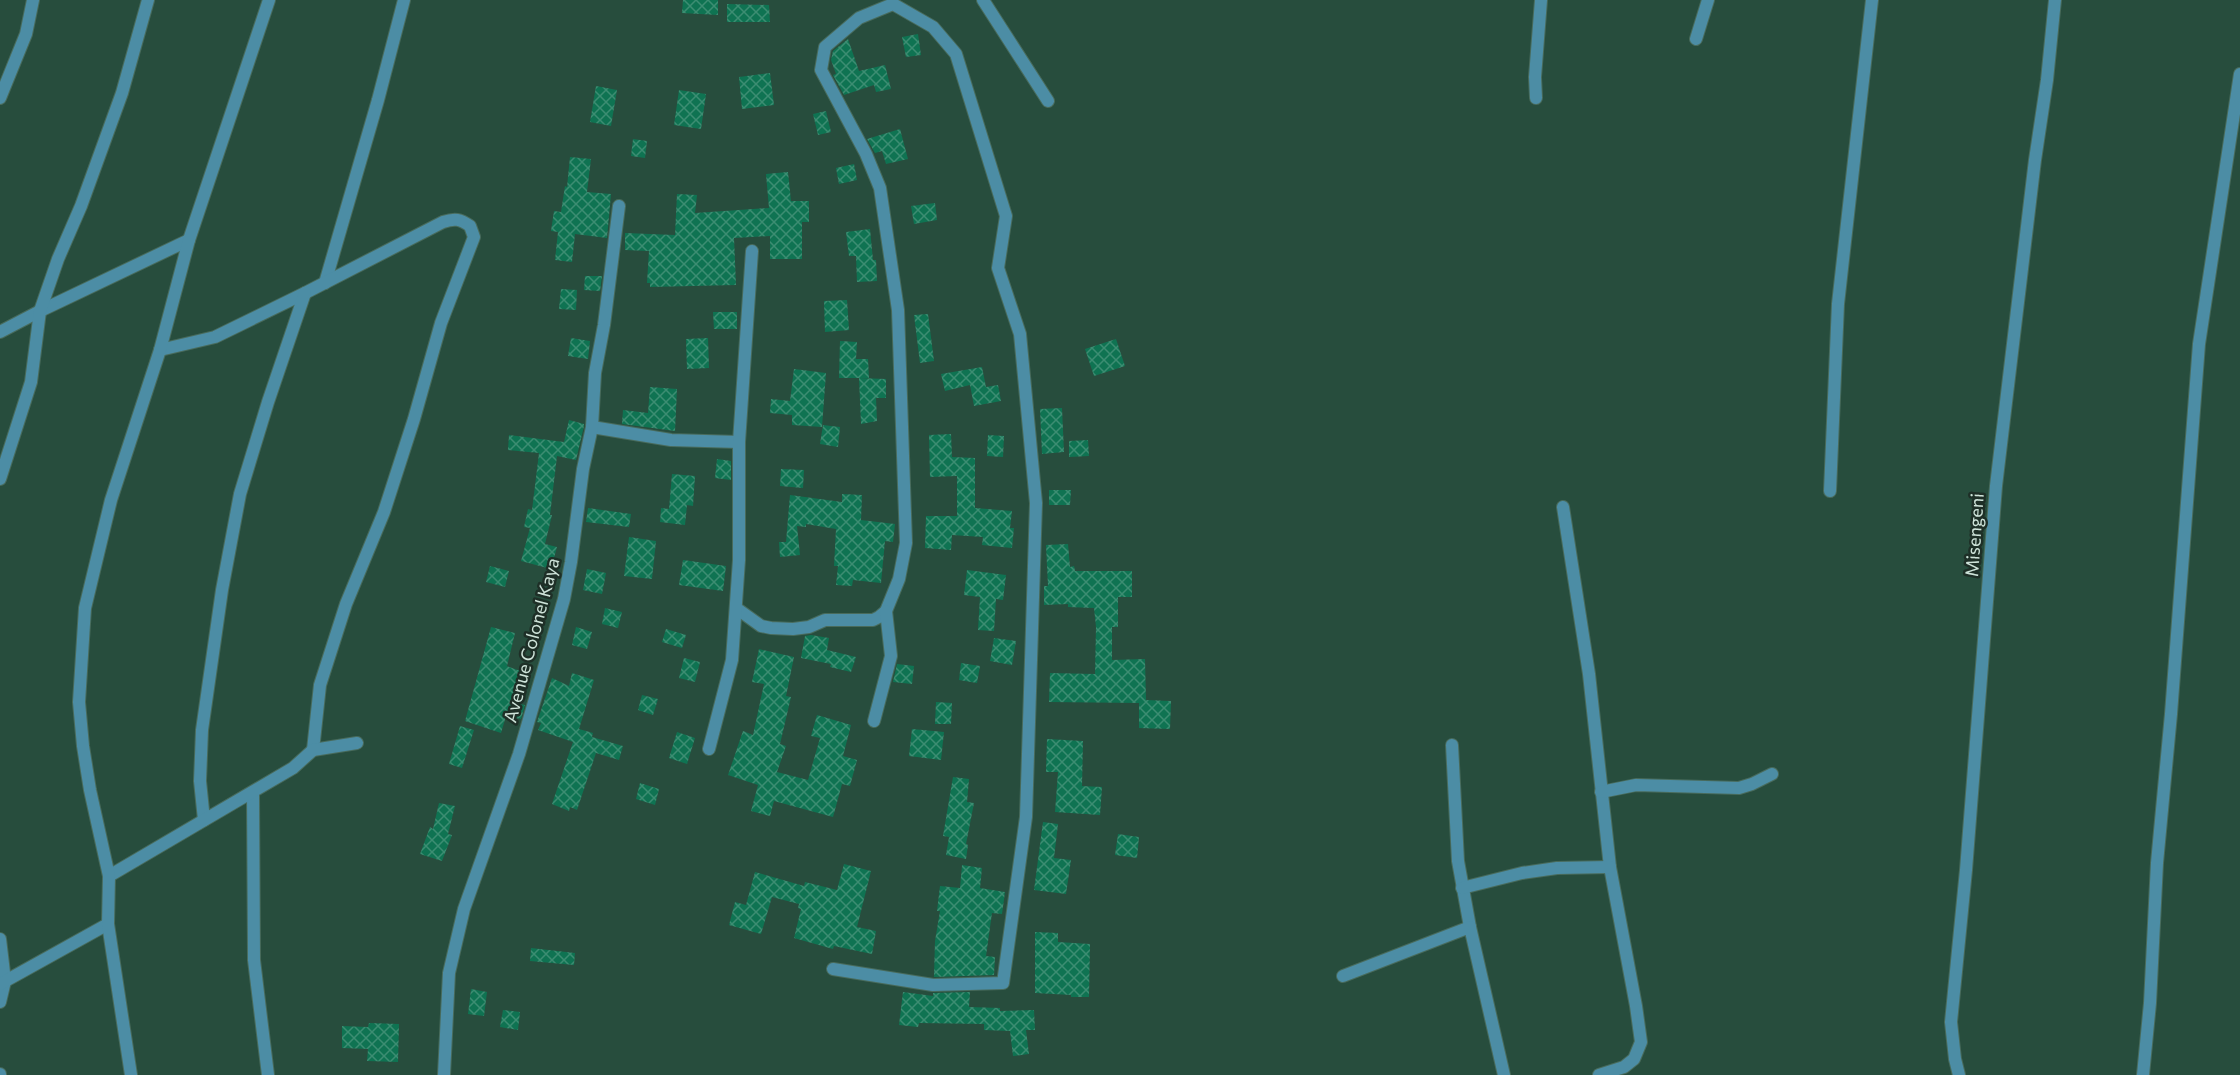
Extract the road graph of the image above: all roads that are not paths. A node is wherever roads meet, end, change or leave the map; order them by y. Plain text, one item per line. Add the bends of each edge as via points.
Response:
1 (33, 0) edge
2 (148, 0) edge
3 (269, 0) edge
4 (404, 0) edge
5 (983, 0) edge
6 (1541, 0) edge
7 (1708, 0) edge
8 (1872, 0) edge
9 (2055, 0) edge
10 (1696, 39) dead end
11 (2240, 74) edge
12 (0, 98) edge
13 (1536, 98) dead end
14 (1048, 100) dead end
15 (619, 206) dead end
16 (189, 240) junction
17 (752, 251) dead end
18 (325, 284) junction
19 (305, 293) junction
20 (40, 311) junction
21 (0, 332) edge
22 (160, 350) junction
23 (592, 428) junction
24 (740, 442) junction
25 (0, 479) edge
26 (1830, 491) dead end
27 (1563, 507) dead end
28 (736, 608) junction
29 (886, 612) junction
30 (874, 722) dead end
31 (357, 743) dead end
32 (1452, 745) dead end
33 (709, 749) dead end
34 (314, 750) junction
35 (1772, 774) dead end
36 (253, 792) junction
37 (1601, 792) junction
38 (204, 820) junction
39 (1610, 867) junction
40 (109, 876) junction
41 (1462, 888) junction
42 (108, 924) junction
43 (1470, 927) junction
44 (0, 939) edge
45 (833, 969) dead end
46 (1343, 976) dead end
47 (3, 983) edge
48 (0, 1002) edge
49 (131, 1075) edge
50 (268, 1075) edge
51 (444, 1075) edge
52 (1504, 1075) edge
53 (1599, 1075) edge
54 (1959, 1075) edge
55 (2144, 1075) edge

1 - 12 street via 26,34
2 - 20 street via 122,93
3 - 16 street
4 - 18 street
5 - 14 street
6 - 13 street
7 - 10 street
8 - 26 street via 1838,304
9 - 54 street, Misengeni via 1996,486 1951,1022
11 - 55 street via 2199,344
15 - 23 street, Avenue Colonel Kaya via 595,373
16 - 20 street
16 - 22 street
17 - 24 street
18 - 19 street
18 - 34 street via 453,218 470,226 474,237 441,322 384,512 346,604 320,685
19 - 22 street via 215,337
19 - 38 street via 240,494 202,730 200,781
20 - 21 street
20 - 25 street via 31,382
22 - 40 street via 111,500 85,608 79,702 82,746
23 - 24 street via 670,440
23 - 51 street, Avenue Colonel Kaya via 564,599 519,754 464,909 449,973
24 - 28 street
27 - 37 street
28 - 29 street via 761,626 793,629 825,620 873,620
28 - 33 street via 732,660
29 - 30 street via 891,656
29 - 45 street via 899,579 906,543 898,310 880,188 821,70 825,47 859,18 893,4 933,27 956,54 1006,216 998,268 1020,334 1036,503 1026,817 1003,983 933,985
31 - 34 street
32 - 41 street
34 - 36 street
35 - 37 street via 1739,788 1636,785
36 - 38 street
36 - 50 street via 254,960
37 - 39 street
38 - 40 street
39 - 41 street via 1557,868
39 - 53 street via 1641,1042 1634,1059 1624,1067
40 - 42 street
41 - 43 street
42 - 47 street
42 - 49 street
43 - 46 street
43 - 52 street
44 - 47 street
47 - 48 street

